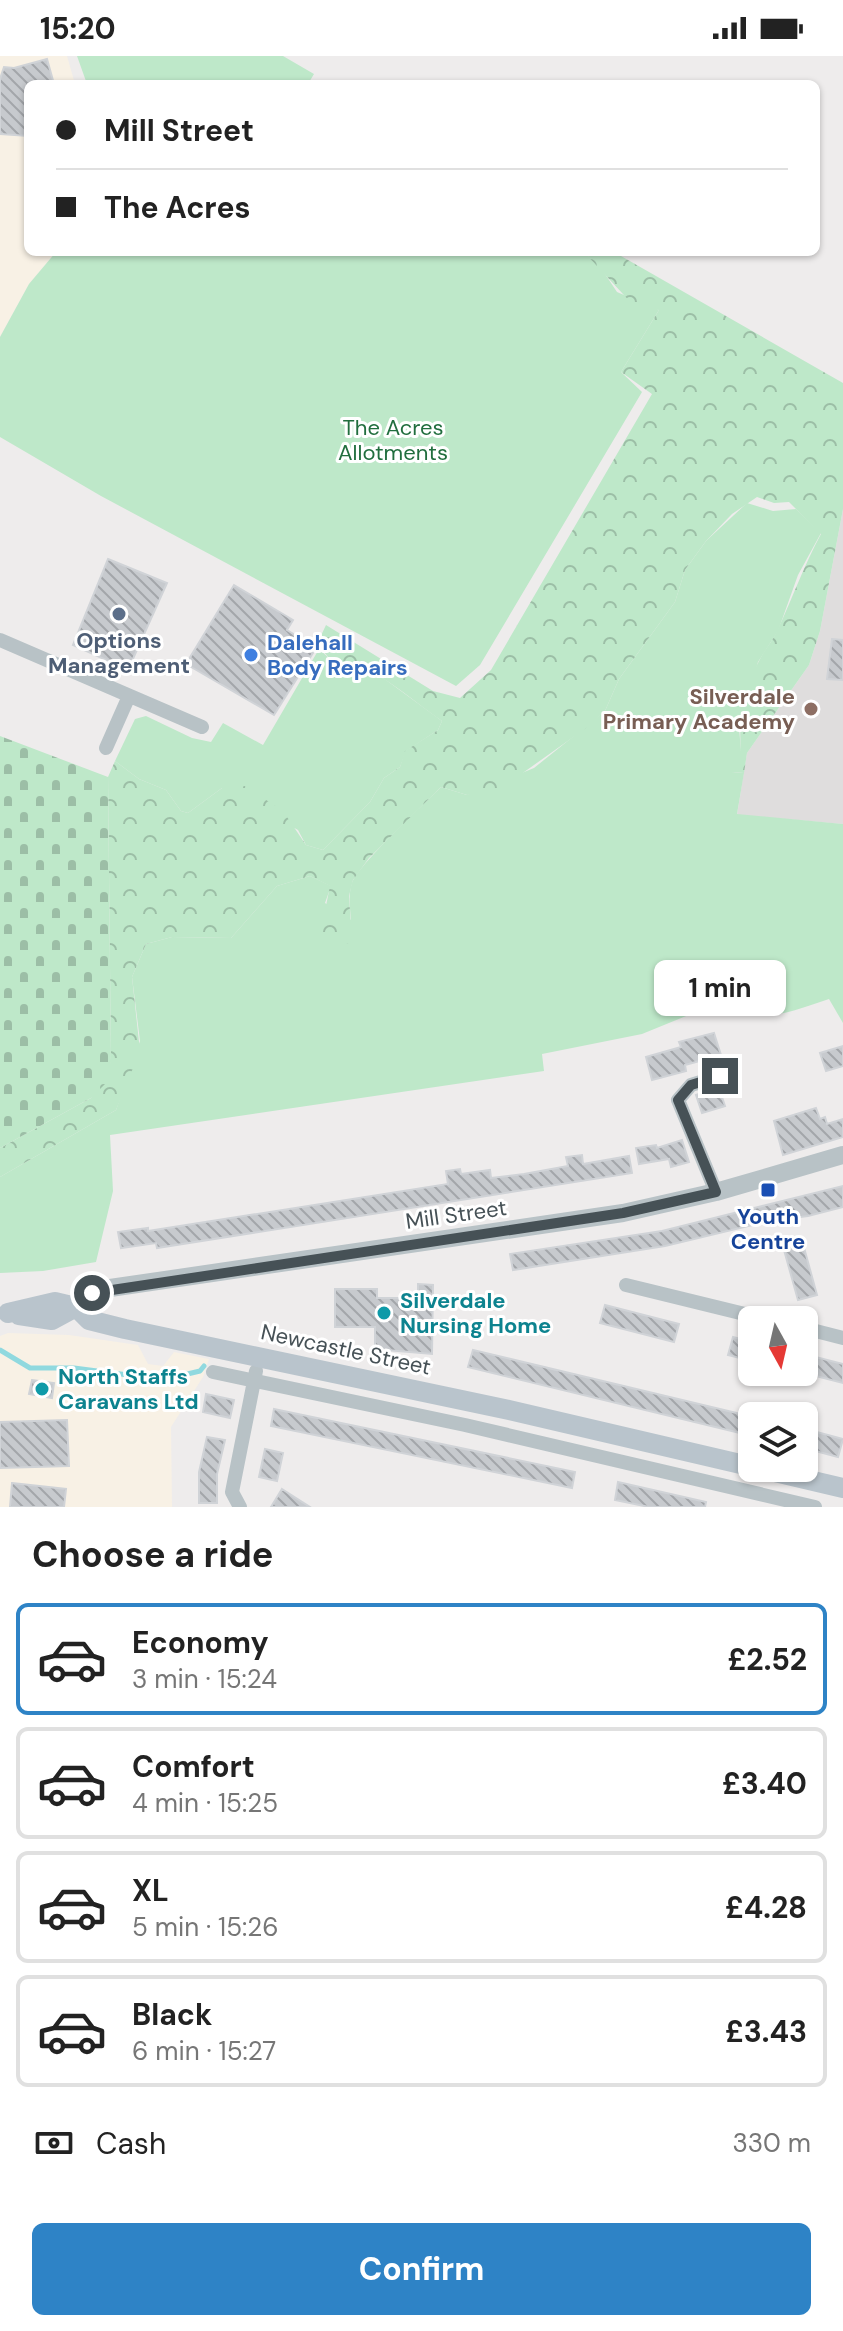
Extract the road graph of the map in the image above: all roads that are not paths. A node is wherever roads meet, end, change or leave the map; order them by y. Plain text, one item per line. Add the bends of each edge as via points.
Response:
1 (0, 640) edge
2 (129, 696) junction
3 (202, 727) dead end
4 (106, 748) dead end
5 (720, 1076) dead end
6 (843, 1155) edge
7 (716, 1192) junction
8 (626, 1285) dead end
9 (76, 1307) junction
10 (738, 1312) edge
11 (4, 1313) edge
12 (818, 1332) edge
13 (843, 1338) edge
14 (260, 1355) junction
15 (213, 1372) dead end
16 (254, 1380) junction
17 (610, 1434) junction
18 (604, 1457) junction
19 (738, 1465) edge
20 (753, 1482) edge
21 (815, 1482) edge
22 (843, 1488) edge
23 (750, 1491) junction
24 (240, 1507) edge
25 (815, 1507) edge

1 - 2 street
2 - 3 street
2 - 4 street
5 - 7 street via 691,1085 678,1100
6 - 7 street, Mill Street
7 - 9 street, Mill Street via 623,1213 110,1288 92,1293
8 - 10 street
9 - 11 main road via 55,1302
9 - 14 main road, Newcastle Street via 89,1320
12 - 13 street
14 - 16 street
14 - 17 main road, Newcastle Street
15 - 16 street
16 - 18 street
16 - 24 street via 232,1492
17 - 18 street
17 - 19 main road, Newcastle Street
18 - 23 street
20 - 23 street
21 - 22 main road, Newcastle Street
23 - 25 street

